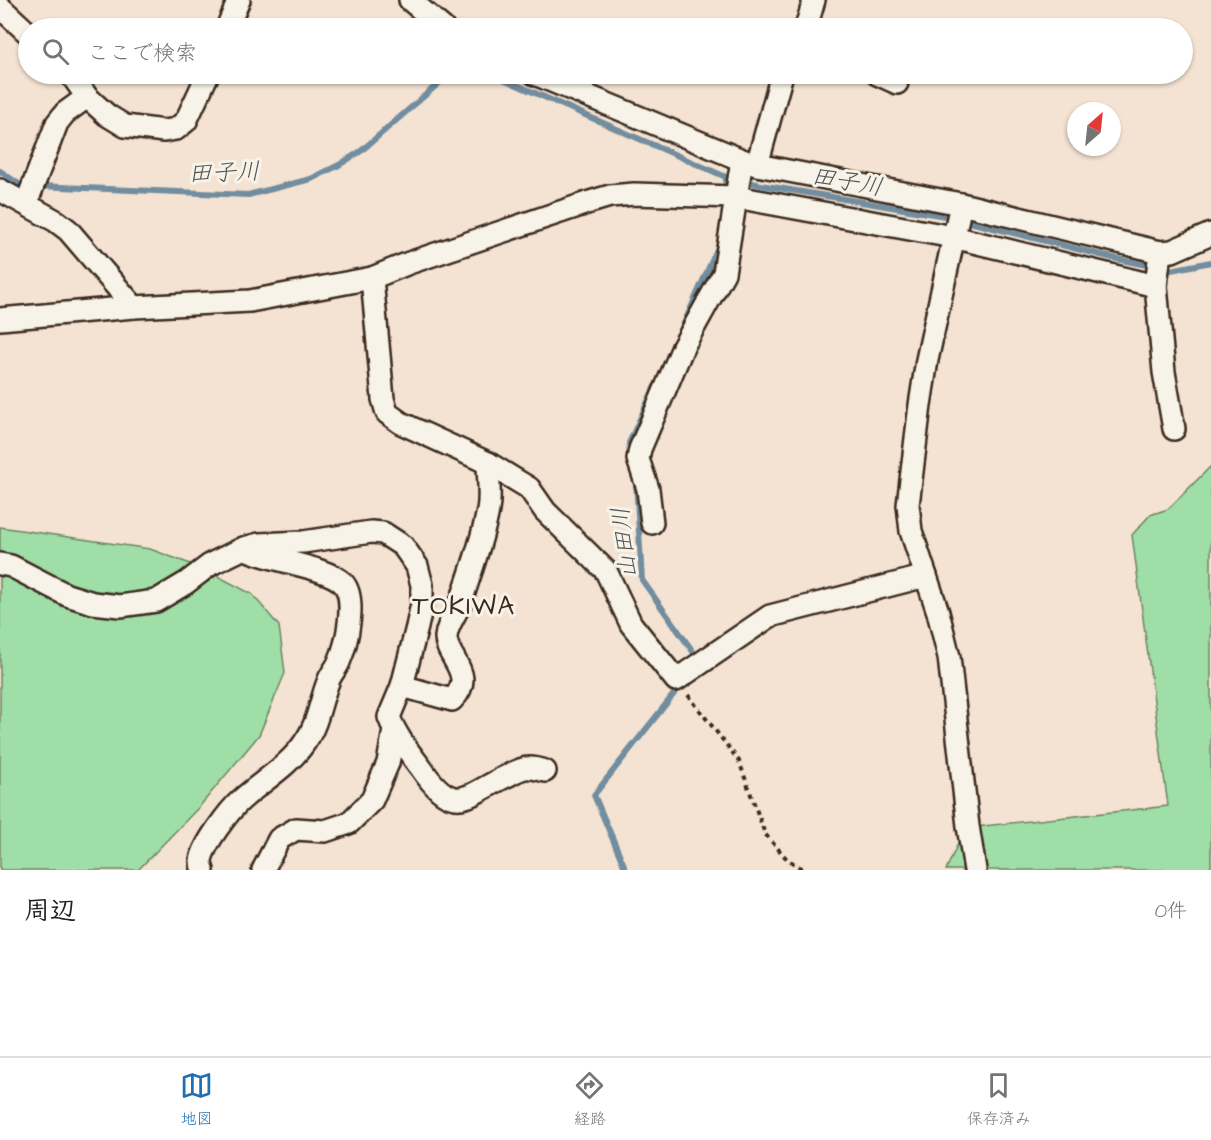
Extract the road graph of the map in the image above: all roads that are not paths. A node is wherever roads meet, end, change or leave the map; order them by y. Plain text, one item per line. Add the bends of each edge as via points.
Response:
1 (238, 0) edge
2 (410, 0) edge
3 (814, 0) edge
4 (0, 7) edge
5 (230, 18) edge
6 (431, 18) edge
7 (809, 18) edge
8 (18, 24) edge
9 (78, 84) edge
10 (203, 84) edge
11 (559, 84) edge
12 (778, 84) edge
13 (87, 96) junction
14 (747, 164) junction
15 (0, 190) edge
16 (737, 193) junction
17 (27, 202) junction
18 (957, 220) junction
19 (1211, 234) edge
20 (1158, 270) junction
21 (372, 278) junction
22 (134, 307) junction
23 (0, 319) edge
24 (1174, 429) dead end
25 (488, 463) junction
26 (652, 523) dead end
27 (244, 548) junction
28 (0, 564) edge
29 (926, 576) junction
30 (402, 686) junction
31 (394, 730) junction
32 (545, 771) dead end
33 (203, 870) edge
34 (263, 870) edge
35 (975, 870) edge

1 - 5 street
2 - 6 street
3 - 7 street
4 - 8 street
9 - 13 street
10 - 13 street via 186,121 176,129 164,131 124,126
11 - 14 street
12 - 14 street
13 - 17 street via 57,123
14 - 16 street
14 - 18 street
15 - 17 street
16 - 18 street
16 - 21 street via 610,196 409,262
16 - 26 street via 724,273 683,347 640,449 638,459 648,489
17 - 22 street via 68,230
18 - 20 street
18 - 20 street
18 - 29 street via 920,405 908,505 910,531
19 - 20 street via 1172,251
20 - 24 street via 1164,372
21 - 22 street via 250,301
21 - 25 street via 387,413
22 - 23 street
25 - 29 street via 529,488 545,512 606,571 631,624 676,680 770,616
25 - 30 street via 488,508 460,606 447,630 446,641 457,662 462,686 452,700
27 - 28 street via 211,564 156,601 120,606 67,595
27 - 30 street via 371,532 393,537 417,566 422,585 422,604
27 - 33 street via 341,581 351,602 349,618 339,661 328,679 316,724 305,742 234,808 207,846 201,862
29 - 35 street via 949,657
30 - 31 street via 389,717
31 - 32 street via 431,782 446,795 461,799 520,770
31 - 34 street via 388,763 372,800 350,823 325,831 296,829 279,839

